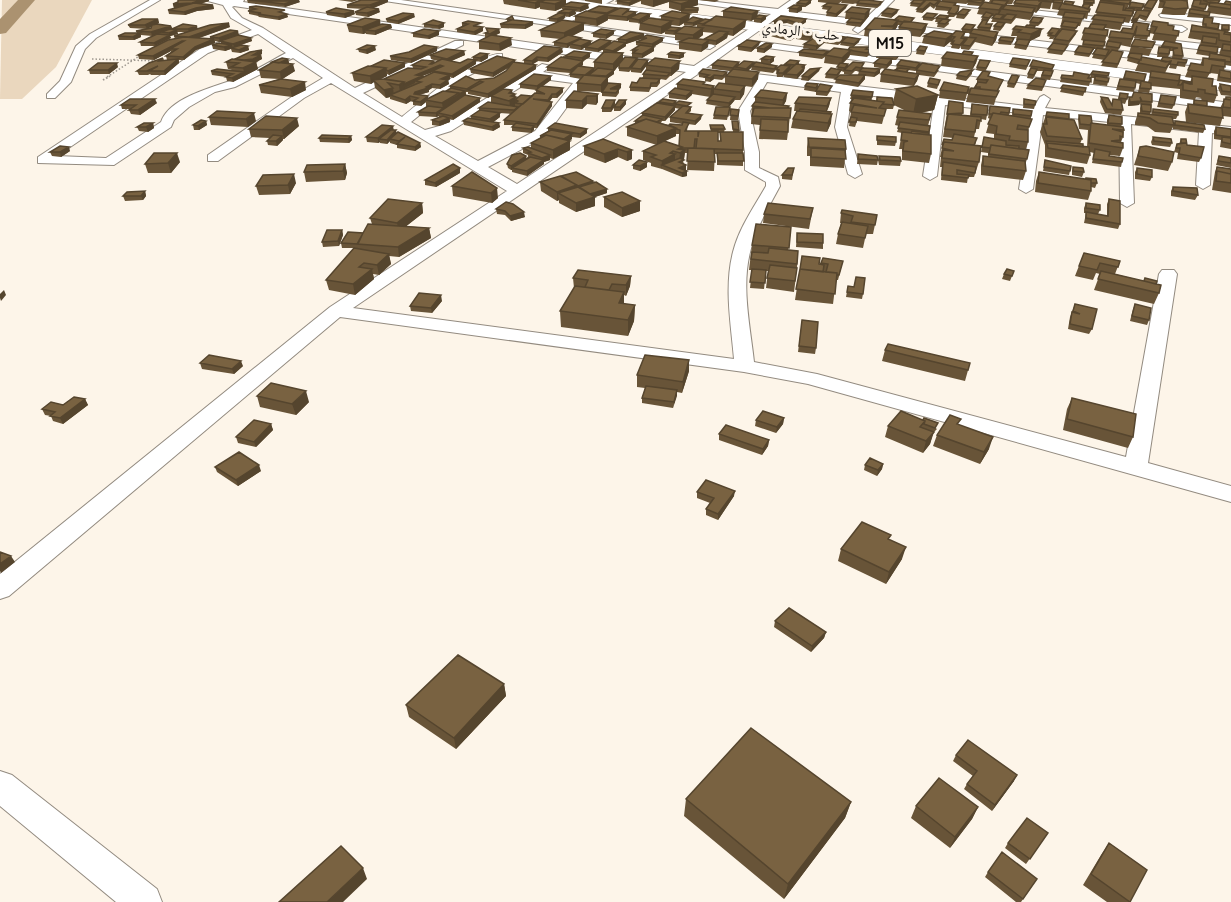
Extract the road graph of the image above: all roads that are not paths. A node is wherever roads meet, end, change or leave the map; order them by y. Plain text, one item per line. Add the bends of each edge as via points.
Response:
1 (156, 0) edge
2 (208, 0) edge
3 (382, 0) edge
4 (549, 0) edge
5 (678, 0) edge
6 (797, 0) edge
7 (890, 0) edge
8 (915, 0) edge
9 (1218, 0) edge
10 (238, 2) edge
11 (809, 2) edge
12 (1231, 2) edge
13 (603, 3) edge
14 (722, 3) edge
15 (868, 8) edge
16 (1094, 8) edge
17 (336, 9) edge
18 (879, 10) junction
19 (891, 11) edge
20 (779, 13) junction
21 (1151, 14) edge
22 (316, 16) junction
23 (694, 19) junction
24 (1088, 19) junction
25 (1231, 22) edge
26 (295, 23) dead end
27 (866, 23) junction
28 (558, 24) junction
29 (760, 26) junction
30 (266, 31) junction
31 (1198, 31) edge
32 (471, 37) junction
33 (850, 37) junction
34 (1150, 41) edge
35 (520, 44) junction
36 (732, 45) junction
37 (914, 46) junction
38 (1072, 47) junction
39 (1231, 50) edge
40 (570, 51) junction
41 (293, 54) junction
42 (896, 62) junction
43 (1060, 65) junction
44 (1231, 67) edge
45 (696, 70) junction
46 (533, 74) junction
47 (331, 78) junction
48 (764, 78) junction
49 (1052, 83) junction
50 (873, 84) junction
51 (1231, 87) edge
52 (847, 89) junction
53 (354, 93) junction
54 (51, 96) dead end
55 (940, 101) junction
56 (1231, 107) edge
57 (1038, 111) junction
58 (1125, 118) junction
59 (403, 122) junction
60 (1206, 128) junction
61 (1231, 131) edge
62 (424, 135) junction
63 (213, 158) dead end
64 (478, 167) junction
65 (855, 174) dead end
66 (930, 176) dead end
67 (1203, 185) dead end
68 (1026, 189) dead end
69 (518, 191) junction
70 (1127, 203) dead end
71 (1168, 274) dead end
72 (336, 311) junction
73 (744, 366) junction
74 (1136, 467) junction
75 (1231, 494) edge
76 (0, 589) edge
77 (0, 786) edge
78 (144, 902) edge

1 - 54 street via 93,36 80,48 65,82
2 - 10 street
3 - 28 street
4 - 13 highway, حلب - الرمادي / M15
5 - 14 street
6 - 11 street
6 - 20 street
7 - 18 street
8 - 24 street
9 - 12 street
10 - 22 street
10 - 30 street via 227,6 234,19
13 - 23 highway, حلب - الرمادي / M15
13 - 28 street
14 - 20 street
14 - 23 street
15 - 18 street
16 - 24 street
17 - 22 street
18 - 19 street
18 - 27 street
20 - 27 street
20 - 29 street
21 - 25 street
22 - 26 street
22 - 32 street
23 - 29 highway, حلب - الرمادي / M15
24 - 31 street
24 - 38 street
27 - 33 street
27 - 38 street
28 - 35 street
28 - 36 street
29 - 33 highway, حلب - الرمادي / M15
29 - 36 street
30 - 41 street
30 - 41 street via 218,44 43,160 109,162 167,124 185,104
32 - 35 street
32 - 53 street
33 - 37 highway, حلب - الرمادي / M15
34 - 39 street
35 - 40 street
35 - 59 street via 464,74
36 - 42 street
36 - 45 street
37 - 42 street
37 - 43 highway, حلب - الرمادي / M15
38 - 43 street
38 - 44 street
40 - 45 street
40 - 46 street
41 - 47 street
42 - 49 street
42 - 50 street
43 - 49 street
43 - 51 highway, حلب - الرمادي / M15
45 - 48 street
45 - 69 street
46 - 62 street via 447,128
46 - 64 street via 580,81 540,134
47 - 53 street
47 - 63 street
48 - 52 street
48 - 73 street via 744,111 752,170 768,176 773,186 750,226 741,253 738,274
49 - 56 street
49 - 57 street
50 - 52 street
50 - 55 street
52 - 65 street via 841,127
53 - 59 street
55 - 57 street
55 - 66 street
57 - 58 street
57 - 68 street
58 - 60 street
58 - 70 street
59 - 62 street
60 - 61 street
60 - 67 street
62 - 64 street
64 - 69 street
69 - 72 street
71 - 74 street
72 - 73 street
72 - 76 street
73 - 74 street via 810,378
74 - 75 street
77 - 78 street

